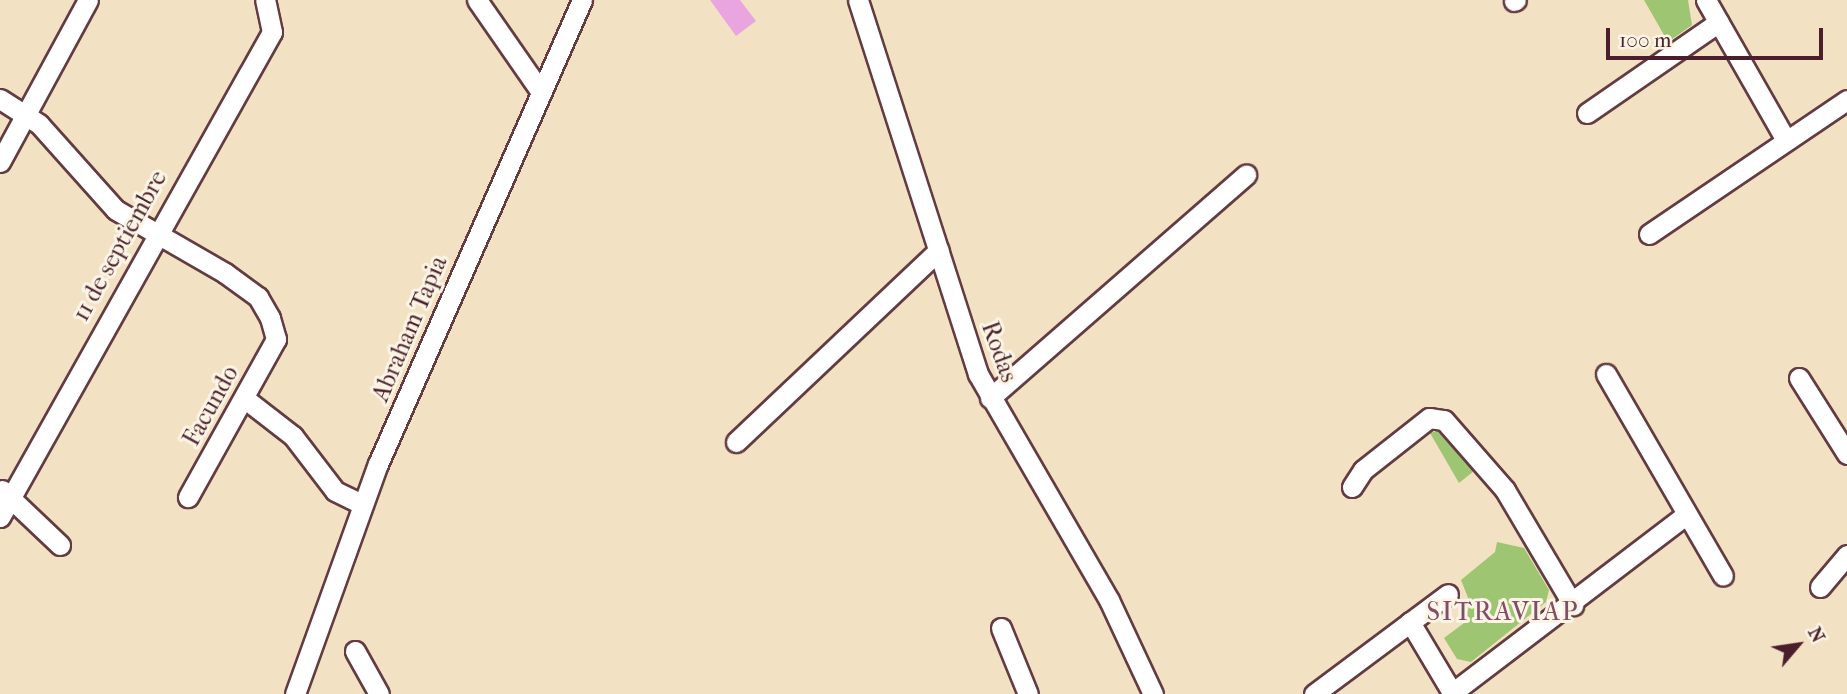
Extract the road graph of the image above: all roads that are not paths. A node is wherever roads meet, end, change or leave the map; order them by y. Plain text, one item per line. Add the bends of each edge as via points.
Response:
1 (88, 0) edge
2 (265, 0) edge
3 (477, 0) edge
4 (582, 0) edge
5 (858, 0) edge
6 (1706, 0) edge
7 (1719, 22) junction
8 (541, 92) junction
9 (0, 99) edge
10 (1847, 100) edge
11 (1587, 113) dead end
12 (26, 114) junction
13 (1786, 140) junction
14 (0, 162) edge
15 (1246, 175) dead end
16 (1649, 234) dead end
17 (154, 235) junction
18 (939, 250) junction
19 (1606, 374) dead end
20 (1799, 378) dead end
21 (244, 398) junction
22 (989, 398) junction
23 (736, 442) dead end
24 (1847, 454) edge
25 (1352, 487) dead end
26 (5, 493) edge
27 (188, 497) dead end
28 (362, 504) junction
29 (1687, 514) junction
30 (0, 517) edge
31 (60, 545) dead end
32 (1847, 555) edge
33 (1723, 576) dead end
34 (1820, 587) dead end
35 (1448, 594) dead end
36 (1573, 605) junction
37 (1410, 622) junction
38 (1001, 628) dead end
39 (355, 651) dead end
40 (1452, 693) edge
41 (296, 694) edge
42 (379, 694) edge
43 (1028, 694) edge
44 (1153, 694) edge
45 (1314, 694) edge

1 - 12 street
2 - 17 street, 11 de septiembre via 272,32
3 - 8 street
4 - 8 street, Abraham Tapia
5 - 18 street, Rodas
6 - 7 street
7 - 11 street
7 - 13 street
8 - 28 street, Abraham Tapia
9 - 12 street
10 - 13 street
12 - 14 street
12 - 17 street via 116,210
13 - 16 street
15 - 22 street
17 - 21 street, Facundo via 258,297 276,339
17 - 26 street, 11 de septiembre
18 - 22 street, Rodas
18 - 23 street
19 - 29 street
20 - 24 street
21 - 27 street, Facundo
21 - 28 street via 293,436 335,491
22 - 44 street, Rodas via 1109,600
25 - 36 street via 1363,470 1429,418 1444,421 1505,490
26 - 30 street, 11 de septiembre
26 - 31 street
28 - 41 street, Abraham Tapia
29 - 33 street
29 - 36 street
32 - 34 street
35 - 37 street
36 - 40 street
37 - 40 street
37 - 45 street
38 - 43 street
39 - 42 street

